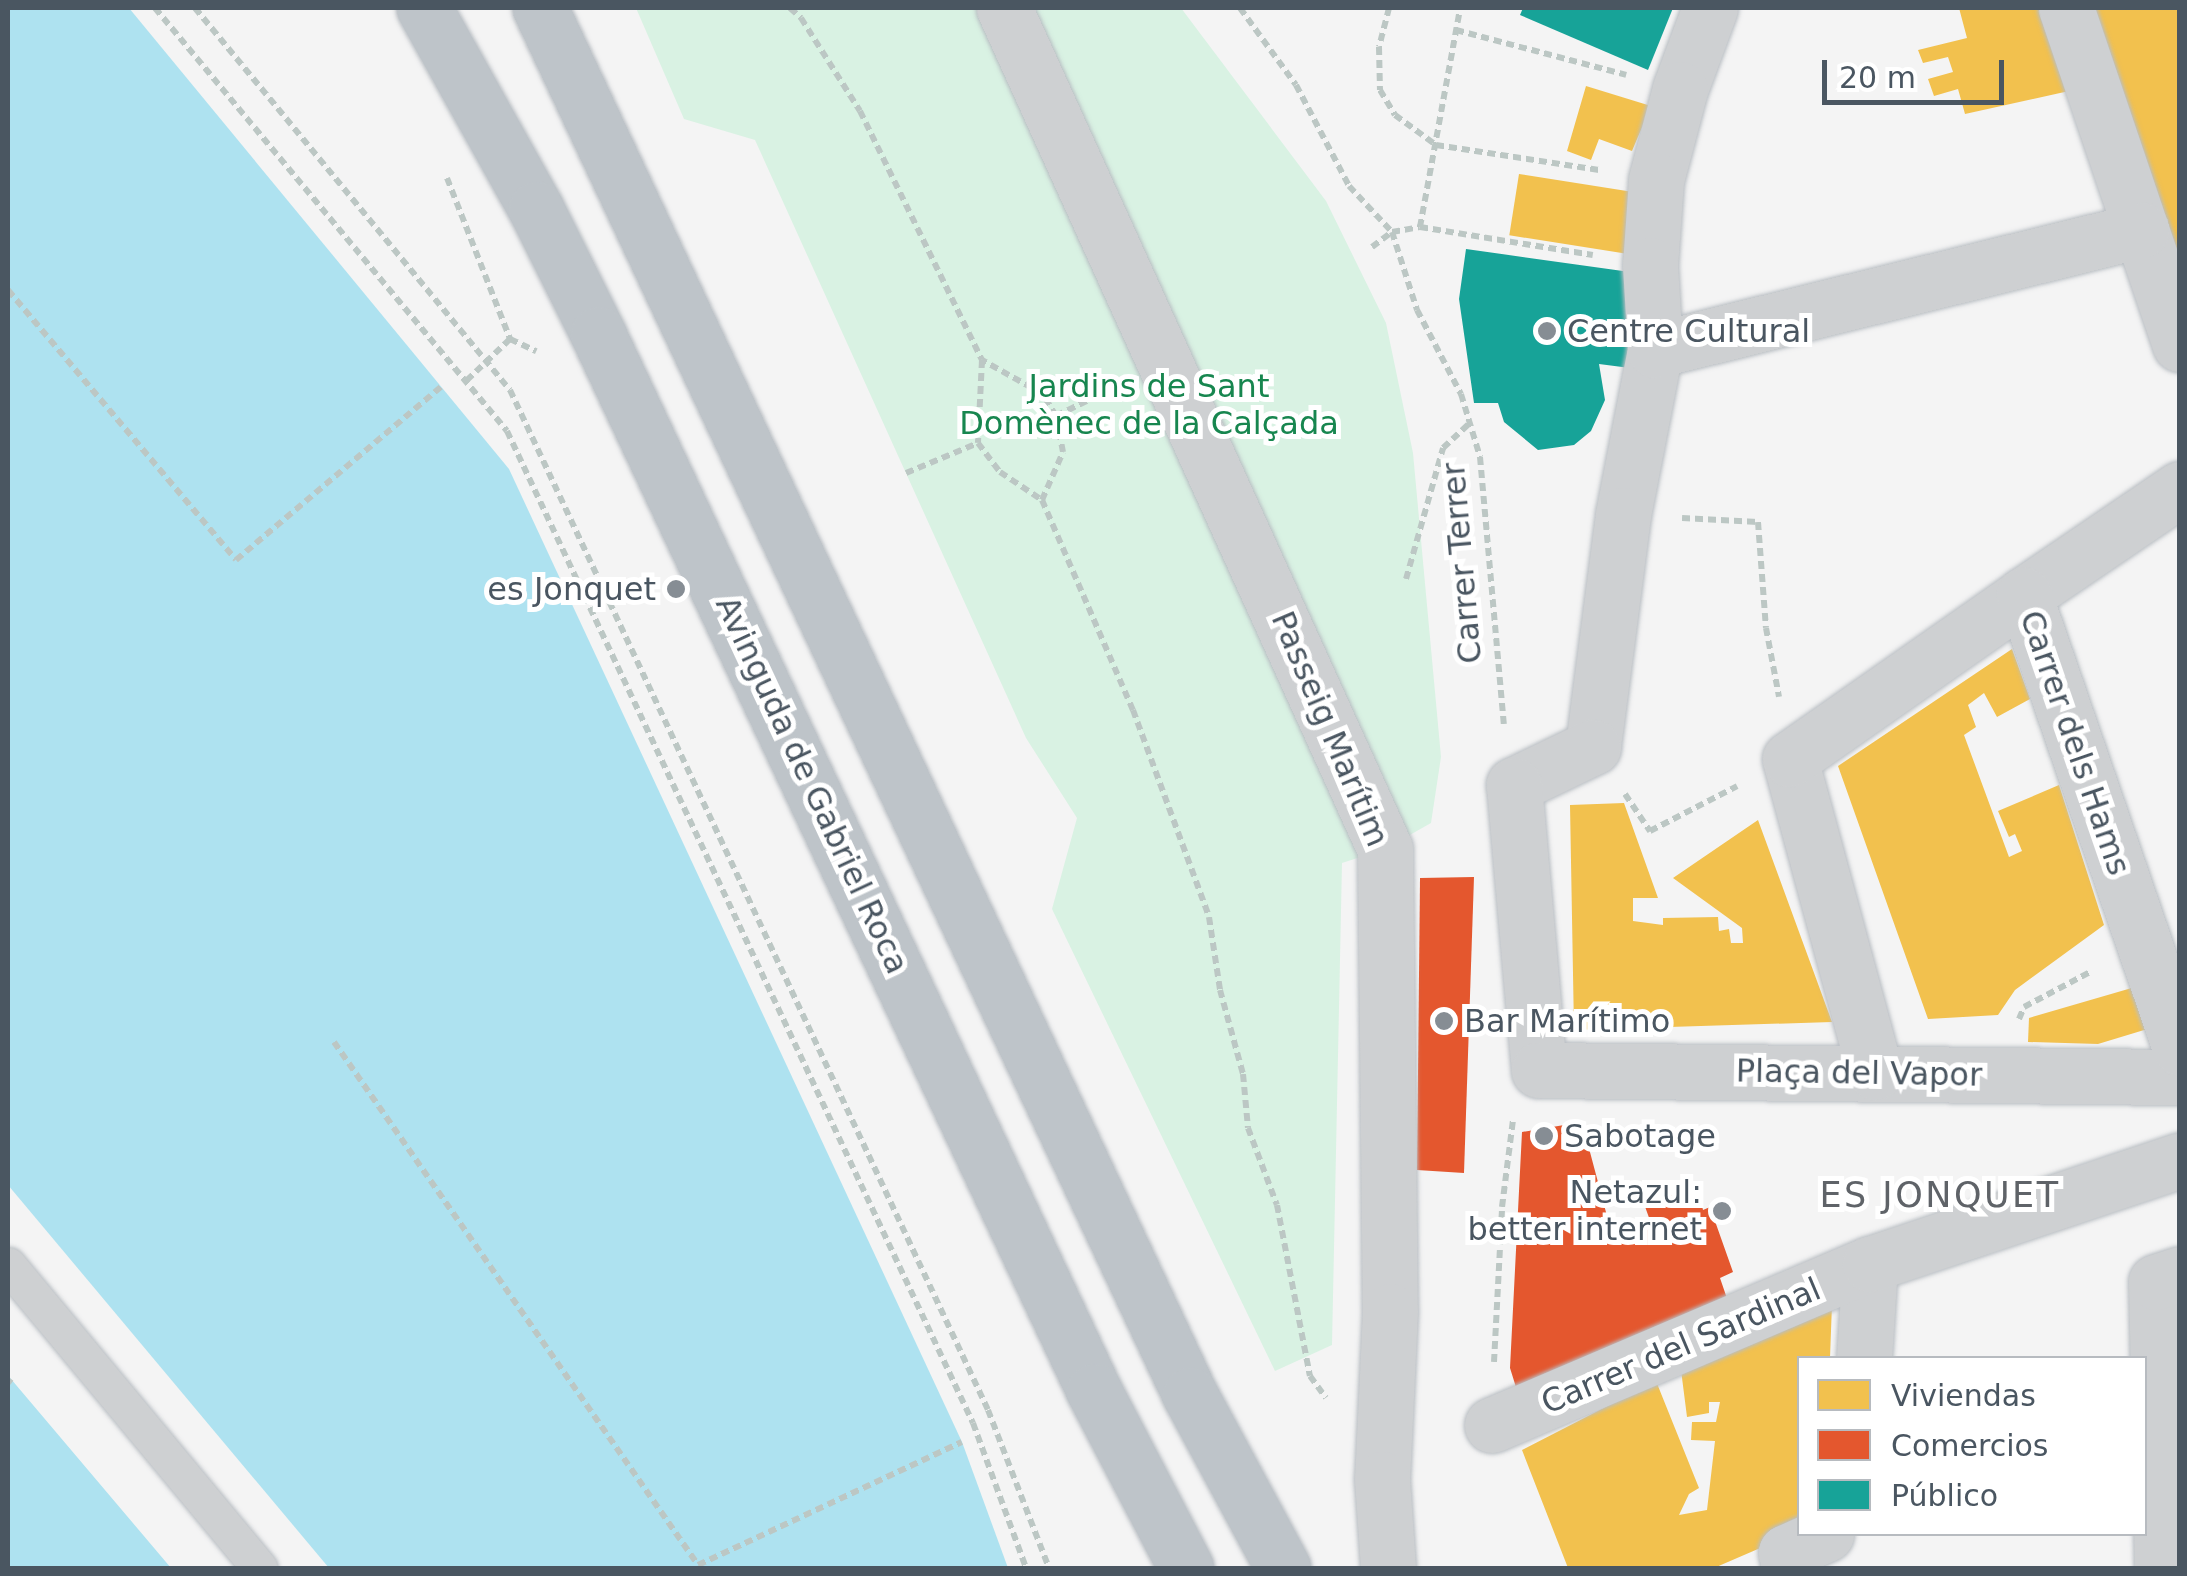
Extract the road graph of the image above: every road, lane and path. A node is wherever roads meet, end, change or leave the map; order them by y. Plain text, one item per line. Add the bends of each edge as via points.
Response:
1 (154, 8) edge
2 (195, 8) edge
3 (424, 8) edge
4 (540, 8) edge
5 (790, 8) edge
6 (1004, 8) edge
7 (1240, 8) edge
8 (1389, 8) edge
9 (1460, 8) edge
10 (1710, 8) edge
11 (2066, 8) edge
12 (1456, 30) junction
13 (1680, 89) junction
14 (1436, 145) junction
15 (446, 175) dead end
16 (1656, 180) junction
17 (1420, 227) junction
18 (2141, 230) junction
19 (1392, 232) junction
20 (1372, 247) dead end
21 (1650, 264) junction
22 (8, 290) edge
23 (2180, 344) edge
24 (1655, 350) junction
25 (982, 360) junction
26 (486, 362) junction
27 (466, 380) junction
28 (442, 386) dead end
29 (1120, 386) dead end
30 (1056, 416) junction
31 (1470, 423) junction
32 (978, 442) junction
33 (906, 473) dead end
34 (2180, 489) edge
35 (1042, 500) junction
36 (1623, 515) junction
37 (1406, 579) dead end
38 (2024, 595) junction
39 (1593, 747) junction
40 (1790, 759) junction
41 (1514, 785) junction
42 (2144, 943) junction
43 (334, 1042) dead end
44 (2180, 1048) edge
45 (1538, 1070) junction
46 (1875, 1072) junction
47 (1994, 1074) junction
48 (2180, 1077) edge
49 (2180, 1160) edge
50 (1870, 1264) junction
51 (8, 1265) edge
52 (2180, 1274) edge
53 (1864, 1356) edge
54 (1331, 1406) dead end
55 (1500, 1422) joint
56 (962, 1442) dead end
57 (1822, 1536) edge
58 (260, 1568) edge
59 (1026, 1568) edge
60 (1049, 1568) edge
61 (1186, 1568) edge
62 (1283, 1568) edge
63 (1388, 1568) edge
64 (1788, 1568) edge
65 (2162, 1568) edge

1 - 27 path
2 - 26 path
3 - 61 highway, Avinguda de Gabriel Roca via 598,334 1094,1391
4 - 62 highway via 1133,1276 1226,1468
5 - 25 path via 860,110
6 - 63 street, Passeig Marítim via 1385,849 1390,1310 1382,1479
7 - 19 path via 1296,85 1350,186
8 - 14 path via 1379,47 1380,90 1395,115
9 - 12 path
10 - 13 street
11 - 18 street
12 - 13 path
12 - 14 path
13 - 16 street
14 - 16 path
14 - 17 path
15 - 26 path via 510,338
16 - 21 street
17 - 19 path
17 - 21 path
18 - 23 street
18 - 24 street
19 - 20 path
19 - 31 path, Carrer Terrer via 1417,310
21 - 24 street
22 - 28 path via 236,560
24 - 36 street
25 - 30 path via 1043,394
25 - 32 path
26 - 27 path
26 - 60 path via 510,390 980,1392
27 - 59 path via 507,432 973,1422
29 - 30 path
30 - 35 path via 1063,452
31 - 37 path via 1443,448
31 - 41 path, Carrer Terrer via 1480,457 1496,672
32 - 33 path
32 - 35 path via 1000,472
34 - 38 street
35 - 54 path via 1134,710 1209,917 1248,1128 1277,1204 1310,1376
36 - 39 street
36 - 40 path via 1758,522 1766,628
38 - 40 street, Carrer dels Hams
38 - 42 street, Carrer dels Hams
39 - 40 path via 1650,831
39 - 41 street
40 - 46 street
41 - 45 street
42 - 44 street, Carrer dels Hams
42 - 47 path via 2024,1007
43 - 56 path via 698,1566
45 - 46 street, Plaça del Vapor
45 - 55 path via 1513,1120 1502,1207 1493,1325
46 - 47 street, Plaça del Vapor
47 - 48 street, Plaça del Vapor
49 - 50 street, Carrer del Sardinal
50 - 53 street
50 - 55 street, Carrer del Sardinal
51 - 58 lane
52 - 65 street via 2156,1282
57 - 64 street via 1786,1552

